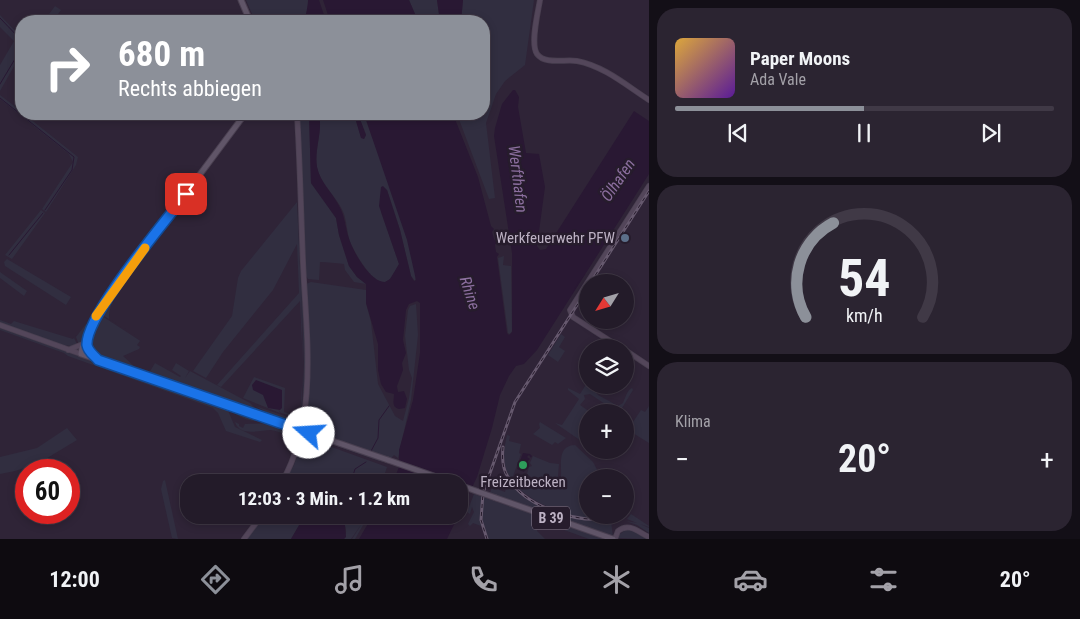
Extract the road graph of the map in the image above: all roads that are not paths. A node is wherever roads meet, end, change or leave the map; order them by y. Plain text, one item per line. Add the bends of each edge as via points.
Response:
1 (241, 0) edge
2 (540, 0) edge
3 (247, 15) edge
4 (649, 100) edge
5 (240, 120) edge
6 (297, 120) edge
7 (649, 186) edge
8 (0, 326) edge
9 (608, 339) edge
10 (85, 344) junction
11 (68, 350) junction
12 (82, 354) junction
13 (634, 356) edge
14 (98, 360) junction
15 (649, 366) edge
16 (286, 474) edge
17 (428, 474) edge
18 (468, 488) edge
19 (255, 524) edge
20 (649, 537) edge
21 (612, 538) edge
22 (244, 539) edge

1 - 3 main road
2 - 4 street via 534,42 540,57 586,63
5 - 10 main road via 101,306
6 - 16 street via 307,385 298,443
7 - 9 street via 570,311
8 - 11 street
10 - 11 street
10 - 12 main road
10 - 14 main road
11 - 12 street
12 - 14 main road
13 - 15 street
14 - 17 main road, bridge
18 - 21 main road, B 39, bridge
19 - 22 street
20 - 21 street via 632,527 621,528

